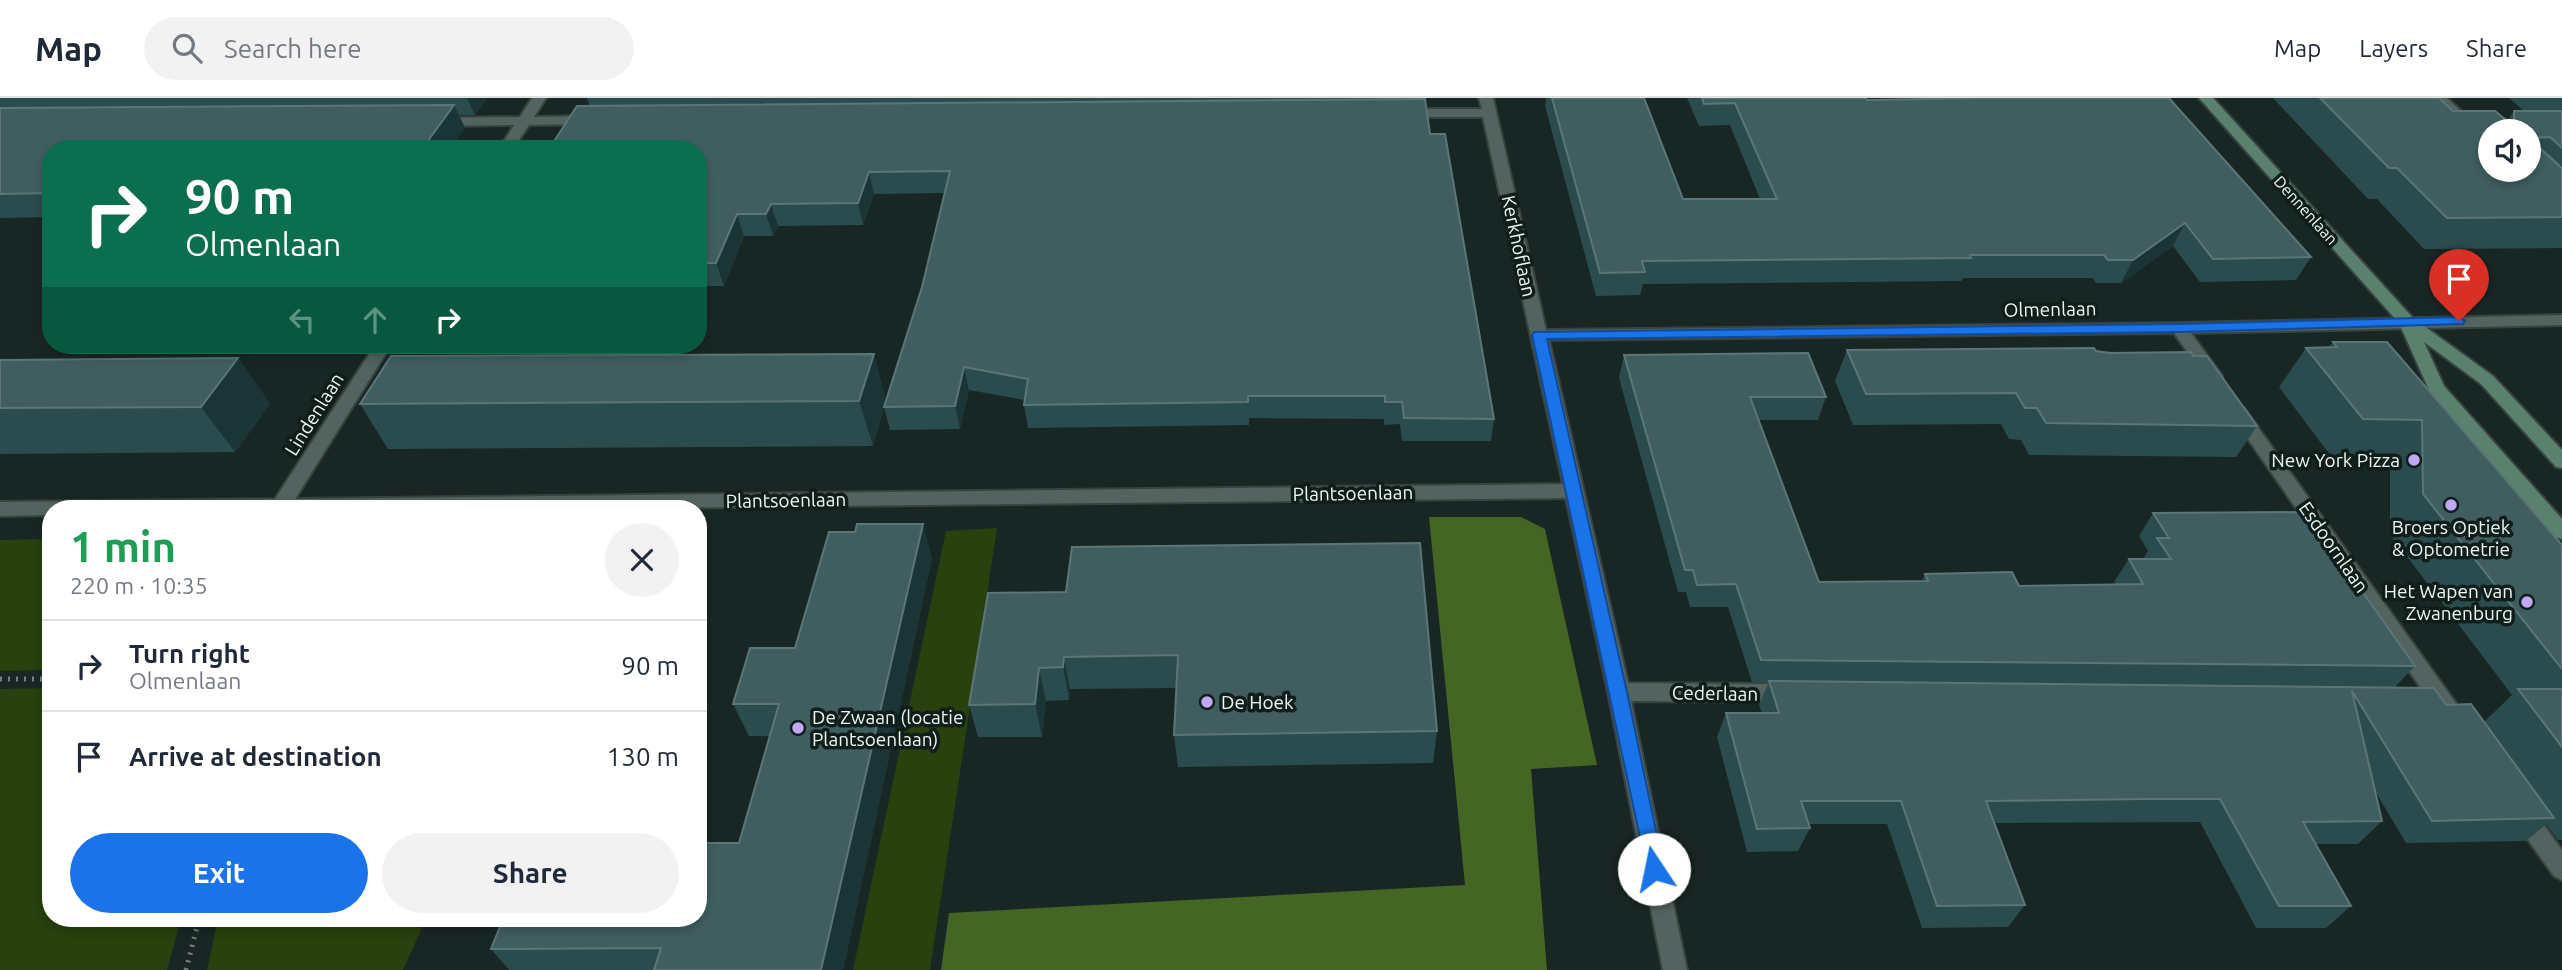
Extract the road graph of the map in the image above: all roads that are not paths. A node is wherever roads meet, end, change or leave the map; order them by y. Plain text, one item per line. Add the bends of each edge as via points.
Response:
1 (539, 98) edge
2 (2206, 98) edge
3 (2439, 98) edge
4 (1488, 105) edge
5 (1392, 114) edge
6 (608, 120) edge
7 (524, 121) junction
8 (427, 122) edge
9 (2478, 134) edge
10 (512, 140) edge
11 (2562, 320) edge
12 (2407, 322) junction
13 (2179, 328) junction
14 (1539, 335) junction
15 (377, 354) edge
16 (2562, 461) edge
17 (1573, 491) junction
18 (284, 500) edge
19 (707, 500) edge
20 (42, 508) edge
21 (0, 509) edge
22 (2562, 531) edge
23 (1619, 692) junction
24 (1814, 694) edge
25 (2413, 699) edge
26 (2441, 699) junction
27 (2457, 722) edge
28 (2505, 790) edge
29 (2562, 869) edge
30 (1675, 970) edge

1 - 7 street
2 - 12 main road, Dennenlaan
3 - 9 street
4 - 5 street
4 - 14 street, Kerkhoflaan
6 - 7 street
7 - 8 street
7 - 10 street
11 - 12 street, Olmenlaan
12 - 13 street, Olmenlaan
12 - 16 main road, Dennenlaan via 2487,380
12 - 22 main road, Dennenlaan via 2437,388
13 - 14 street, Olmenlaan
13 - 26 street, Esdoornlaan
14 - 17 street, Kerkhoflaan
15 - 18 street, Lindenlaan
17 - 19 street, Plantsoenlaan
17 - 23 street, Kerkhoflaan
20 - 21 street, Plantsoenlaan
23 - 24 street, Cederlaan
23 - 30 street, Kerkhoflaan
25 - 26 street
26 - 27 street, Esdoornlaan
28 - 29 street

